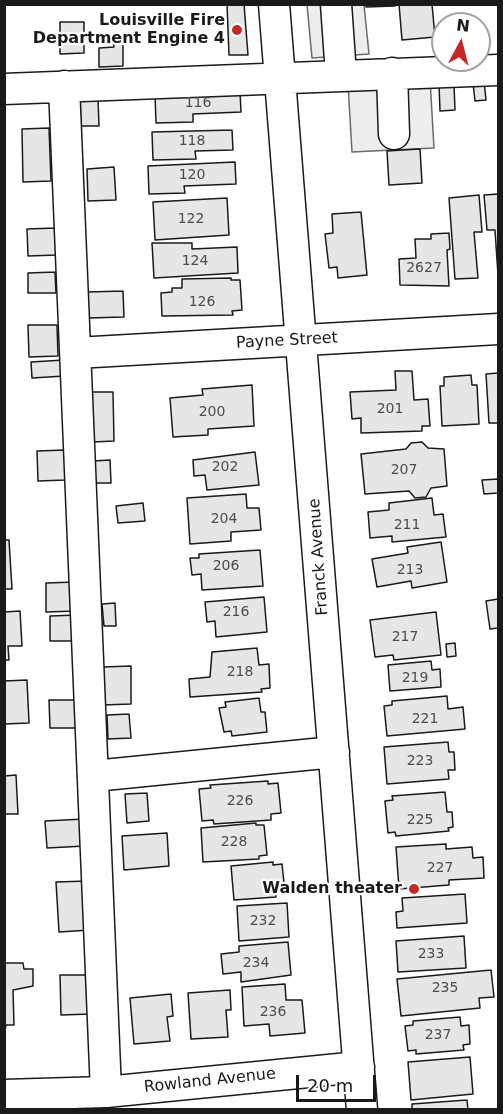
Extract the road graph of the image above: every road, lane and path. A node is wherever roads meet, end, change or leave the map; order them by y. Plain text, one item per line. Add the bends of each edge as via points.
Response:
1 (274, 4) edge
2 (336, 4) edge
3 (496, 66) edge
4 (392, 73) junction
5 (341, 75) junction
6 (279, 77) junction
7 (64, 86) junction
8 (4, 89) edge
9 (394, 134) dead end
10 (498, 329) edge
11 (302, 340) junction
12 (76, 353) junction
13 (334, 752) junction
14 (94, 776) junction
15 (358, 1067) junction
16 (4, 1095) edge
17 (101, 1098) edge
18 (362, 1110) edge

1 - 6 street, Franck Avenue
2 - 5 street
3 - 4 street
4 - 5 street
4 - 9 street
5 - 6 street
6 - 7 street
6 - 11 street, Franck Avenue
7 - 8 street
7 - 12 street
10 - 11 street, Payne Street
11 - 12 street, Payne Street
11 - 13 street, Franck Avenue
12 - 14 street
13 - 14 street
13 - 15 street, Franck Avenue
14 - 17 street
15 - 17 street, Rowland Avenue
15 - 18 street, Franck Avenue
16 - 17 street, Rowland Avenue

